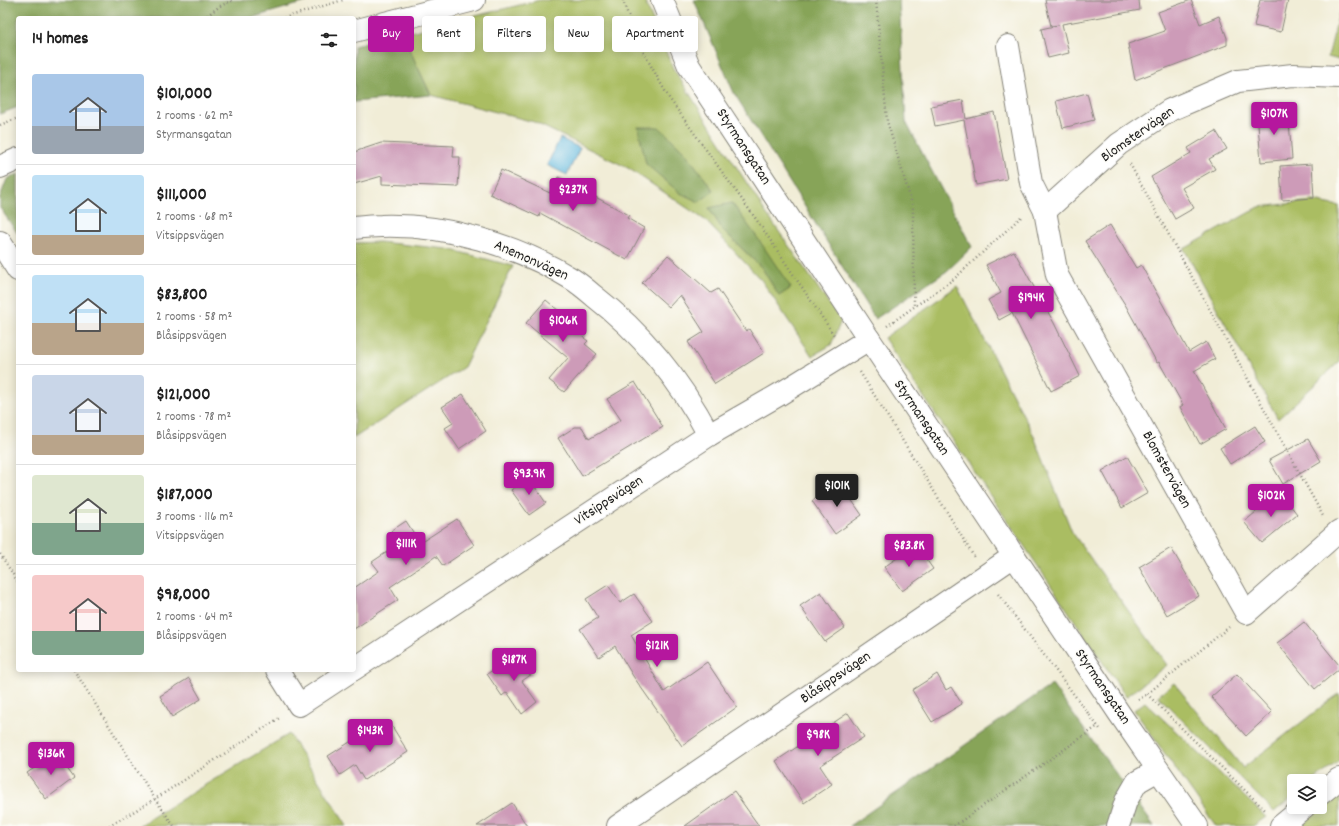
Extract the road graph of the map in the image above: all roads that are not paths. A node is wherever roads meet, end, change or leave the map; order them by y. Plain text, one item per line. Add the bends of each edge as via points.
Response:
1 (474, 0) edge
2 (662, 0) edge
3 (356, 30) edge
4 (1008, 46) dead end
5 (1339, 77) edge
6 (16, 160) edge
7 (0, 167) edge
8 (1045, 210) junction
9 (356, 228) edge
10 (0, 242) edge
11 (16, 267) edge
12 (869, 339) junction
13 (709, 435) junction
14 (1336, 533) edge
15 (1014, 556) junction
16 (356, 667) edge
17 (278, 672) edge
18 (348, 672) edge
19 (1158, 770) junction
20 (1339, 779) edge
21 (1327, 788) edge
22 (1296, 814) edge
23 (618, 826) edge
24 (1118, 826) edge
25 (1197, 826) edge
26 (1281, 826) edge

1 - 3 street
2 - 12 street, Styrmansgatan via 689,66
4 - 8 street, Blomstervägen via 1031,183
5 - 8 street, Blomstervägen via 1293,75 1238,81 1170,110 1119,144
6 - 7 street
8 - 14 street, Blomstervägen via 1058,276 1246,613
9 - 13 street, Anemonvägen via 427,228 474,237 528,256 573,280 613,311 670,372 696,410
10 - 11 street
12 - 13 street, Vitsippsvägen
12 - 15 street, Styrmansgatan
13 - 16 street, Vitsippsvägen
15 - 19 street, Styrmansgatan
15 - 23 street, Blåsippsvägen
17 - 18 street, Vitsippsvägen via 299,705
19 - 24 street via 1137,782 1126,801
19 - 25 street, Styrmansgatan
20 - 21 street
22 - 26 street

